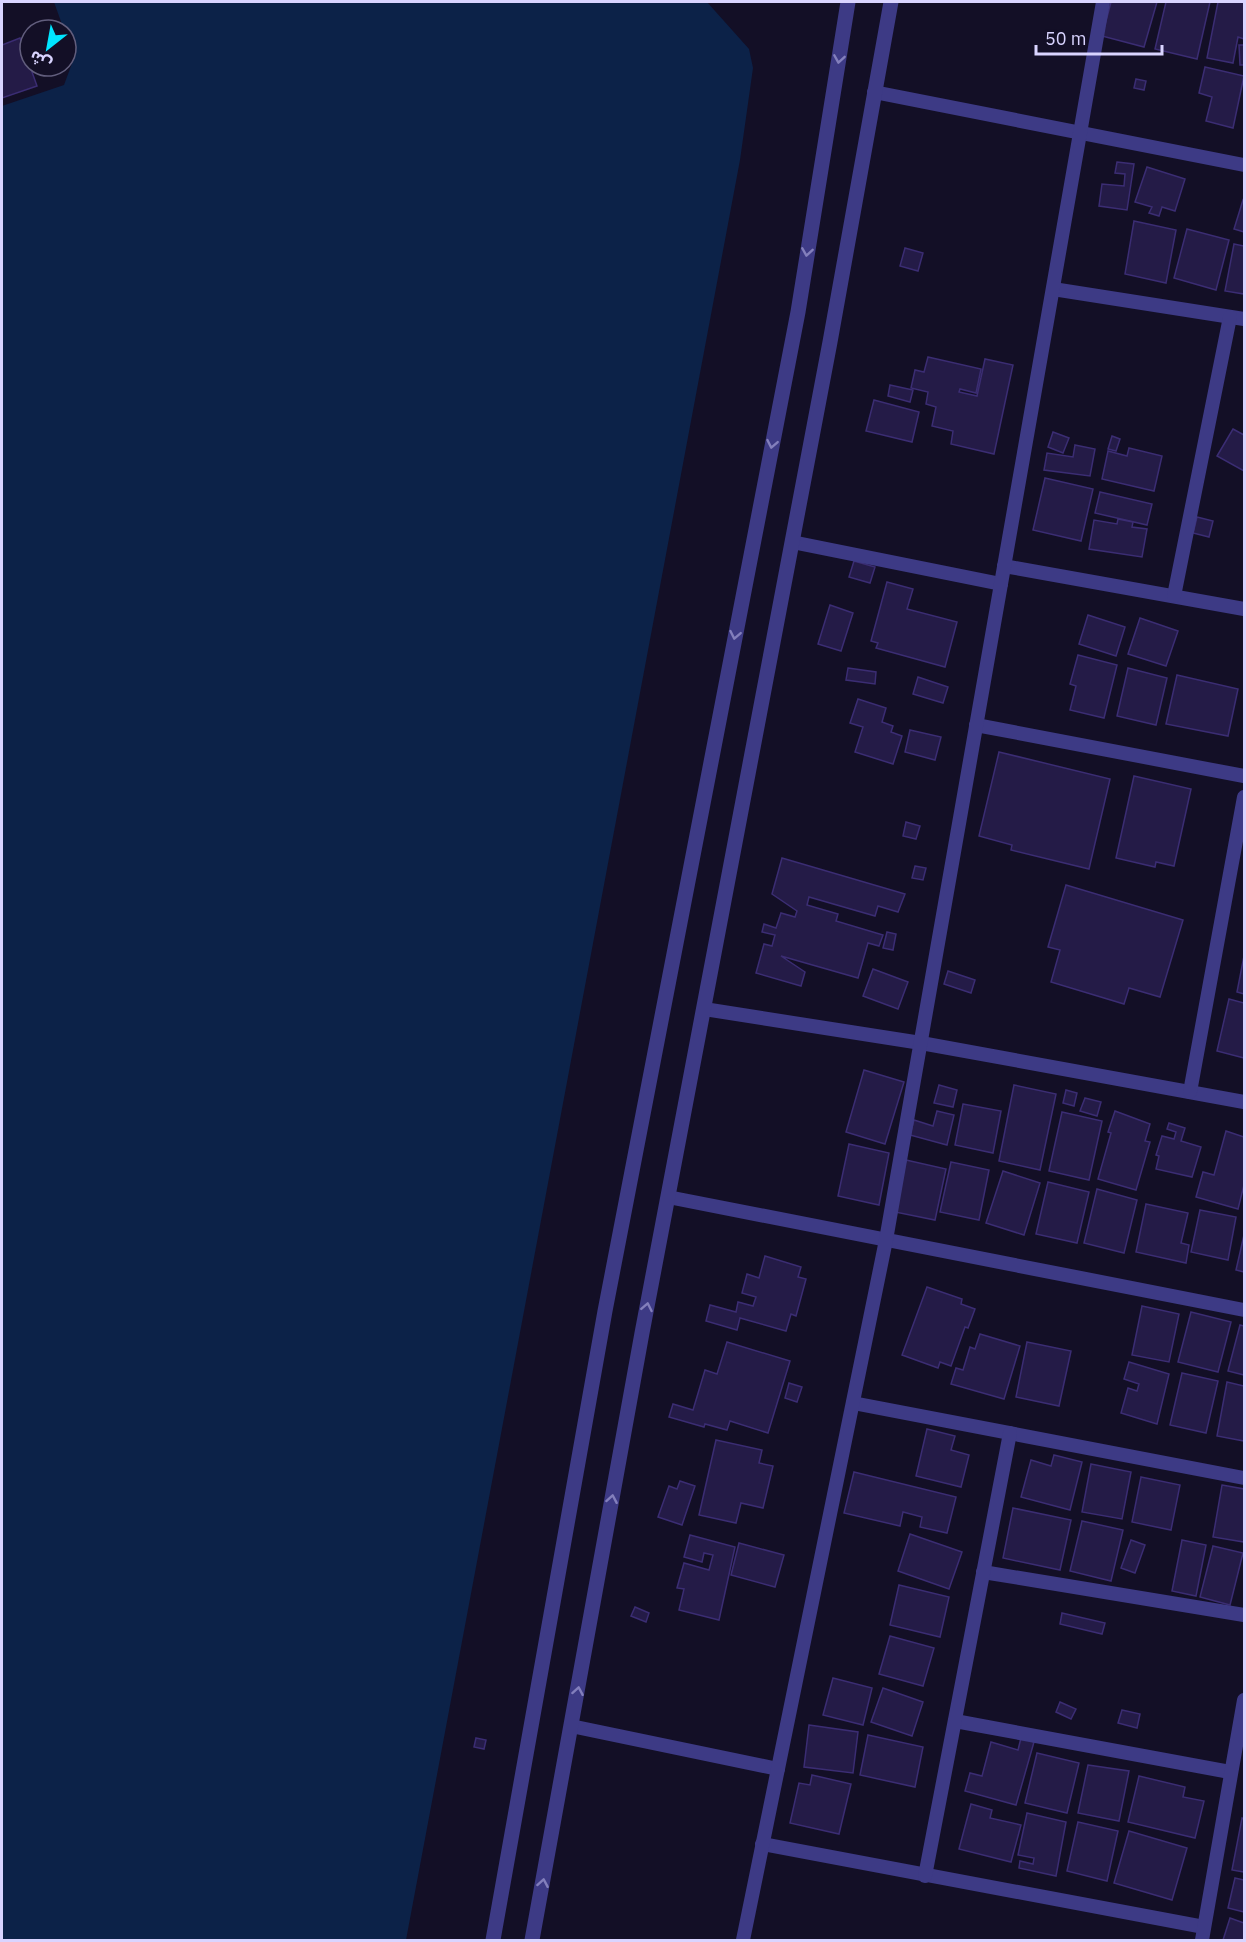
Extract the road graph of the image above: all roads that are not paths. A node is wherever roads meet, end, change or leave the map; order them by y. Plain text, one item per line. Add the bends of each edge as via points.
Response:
1 (848, 2) edge
2 (891, 2) edge
3 (1103, 2) edge
4 (874, 92) junction
5 (1080, 134) junction
6 (1245, 165) edge
7 (1053, 289) junction
8 (1230, 317) junction
9 (1245, 319) edge
10 (792, 542) junction
11 (1004, 566) junction
12 (1001, 584) junction
13 (1173, 596) junction
14 (1245, 609) edge
15 (976, 725) junction
16 (1245, 776) edge
17 (1245, 797) edge
18 (704, 1009) junction
19 (921, 1043) junction
20 (1190, 1092) junction
21 (1245, 1102) edge
22 (668, 1197) junction
23 (886, 1240) junction
24 (1245, 1310) edge
25 (853, 1403) junction
26 (1010, 1433) junction
27 (1245, 1478) edge
28 (983, 1572) junction
29 (1245, 1615) edge
30 (1244, 1708) edge
31 (955, 1721) junction
32 (571, 1726) junction
33 (778, 1769) junction
34 (1230, 1772) junction
35 (762, 1844) junction
36 (925, 1876) junction
37 (1203, 1934) edge
38 (493, 1941) edge
39 (532, 1941) edge
40 (743, 1941) edge

1 -> 38 street via 798,312 605,1311
2 - 4 street
3 - 5 street
4 - 5 street
4 - 10 street
5 - 6 street
5 - 7 street
7 - 8 street
7 - 11 street
8 - 9 street
8 - 13 street
10 - 12 street
10 - 18 street
11 - 12 street
11 - 13 street
12 - 15 street
13 - 14 street
15 - 16 street
15 - 19 street
17 - 20 street
18 - 19 street
18 - 22 street
19 - 20 street
19 - 23 street
20 - 21 street
22 - 23 street
32 -> 22 street
23 - 24 street
23 - 25 street
25 - 26 street
25 - 33 street
26 - 27 street
26 - 28 street
28 - 29 street
28 - 31 street
30 - 34 street
31 - 34 street
31 - 36 street
32 - 33 street
39 -> 32 street
33 - 35 street
34 - 37 street
35 - 36 street
35 - 40 street
36 - 37 street

